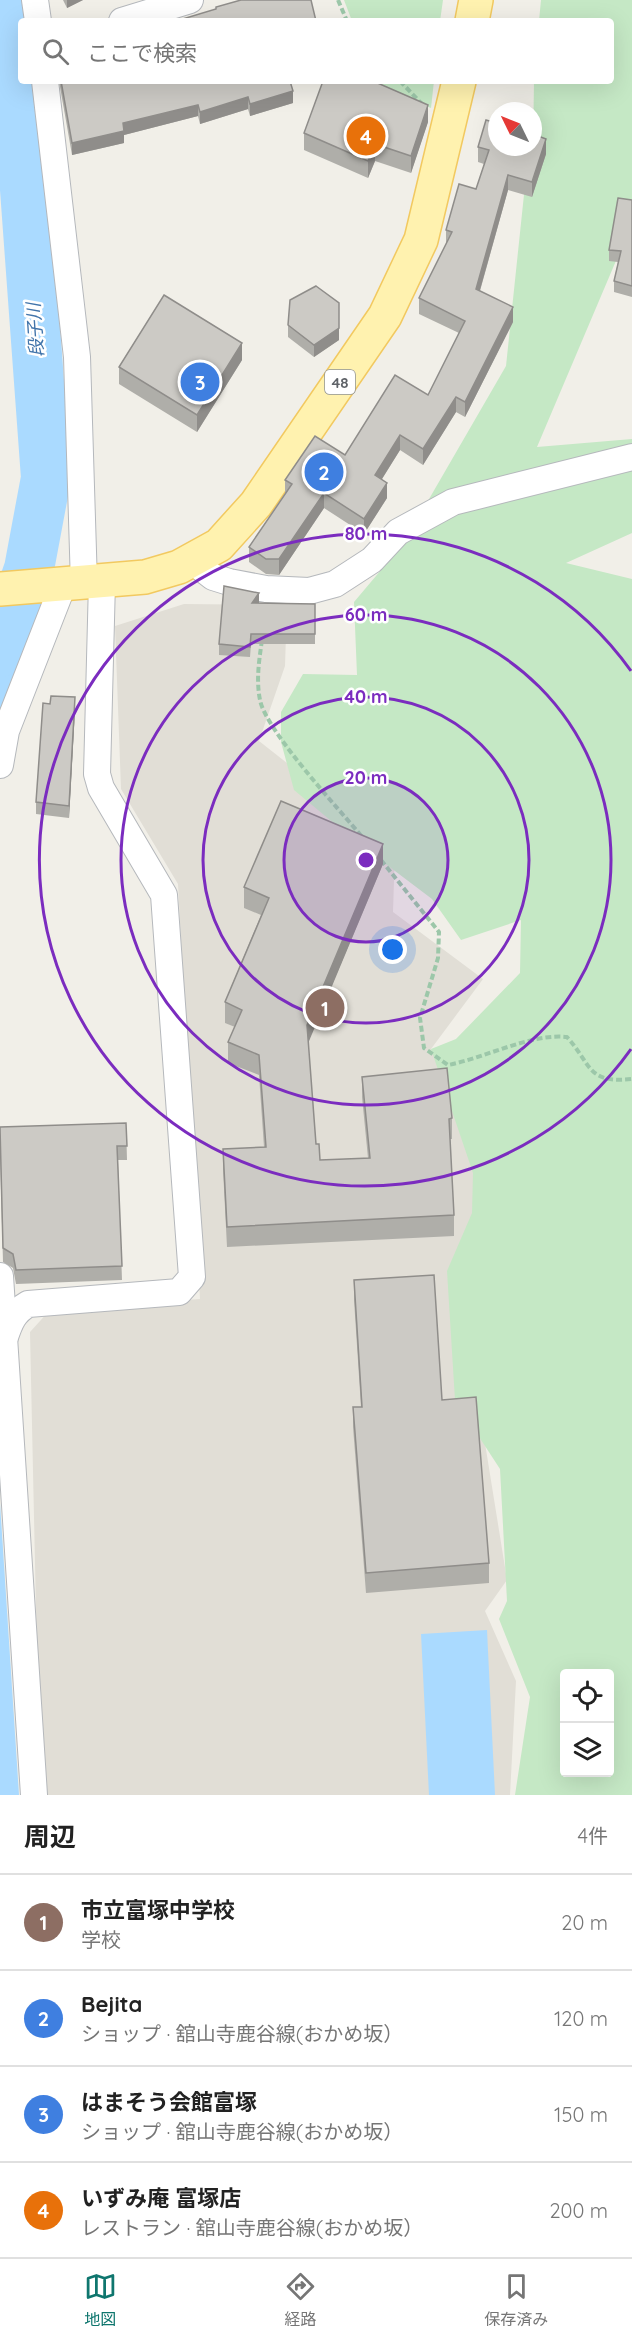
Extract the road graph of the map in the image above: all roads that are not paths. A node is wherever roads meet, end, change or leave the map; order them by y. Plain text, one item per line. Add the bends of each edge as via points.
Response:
1 (35, 0) edge
2 (190, 0) edge
3 (476, 0) edge
4 (38, 18) edge
5 (132, 18) edge
6 (473, 18) edge
7 (45, 84) edge
8 (458, 84) edge
9 (632, 457) edge
10 (191, 560) junction
11 (83, 584) junction
12 (0, 589) edge
13 (0, 765) edge
14 (0, 1276) edge
15 (5, 1337) junction
16 (34, 1795) edge

1 - 4 street
2 - 5 street
3 - 6 main road
7 - 11 street via 77,357
8 - 10 main road, 48 via 421,240 385,316 256,504 219,545
9 - 10 street via 453,502 398,532 372,560 335,584 309,591 266,589 213,577
10 - 11 main road, 48 via 145,577
11 - 12 main road, 48
11 - 13 street via 6,731
11 - 15 street via 97,774 101,788 164,895 192,1277 178,1292 168,1294 28,1304 11,1320
14 - 15 street
15 - 16 street

